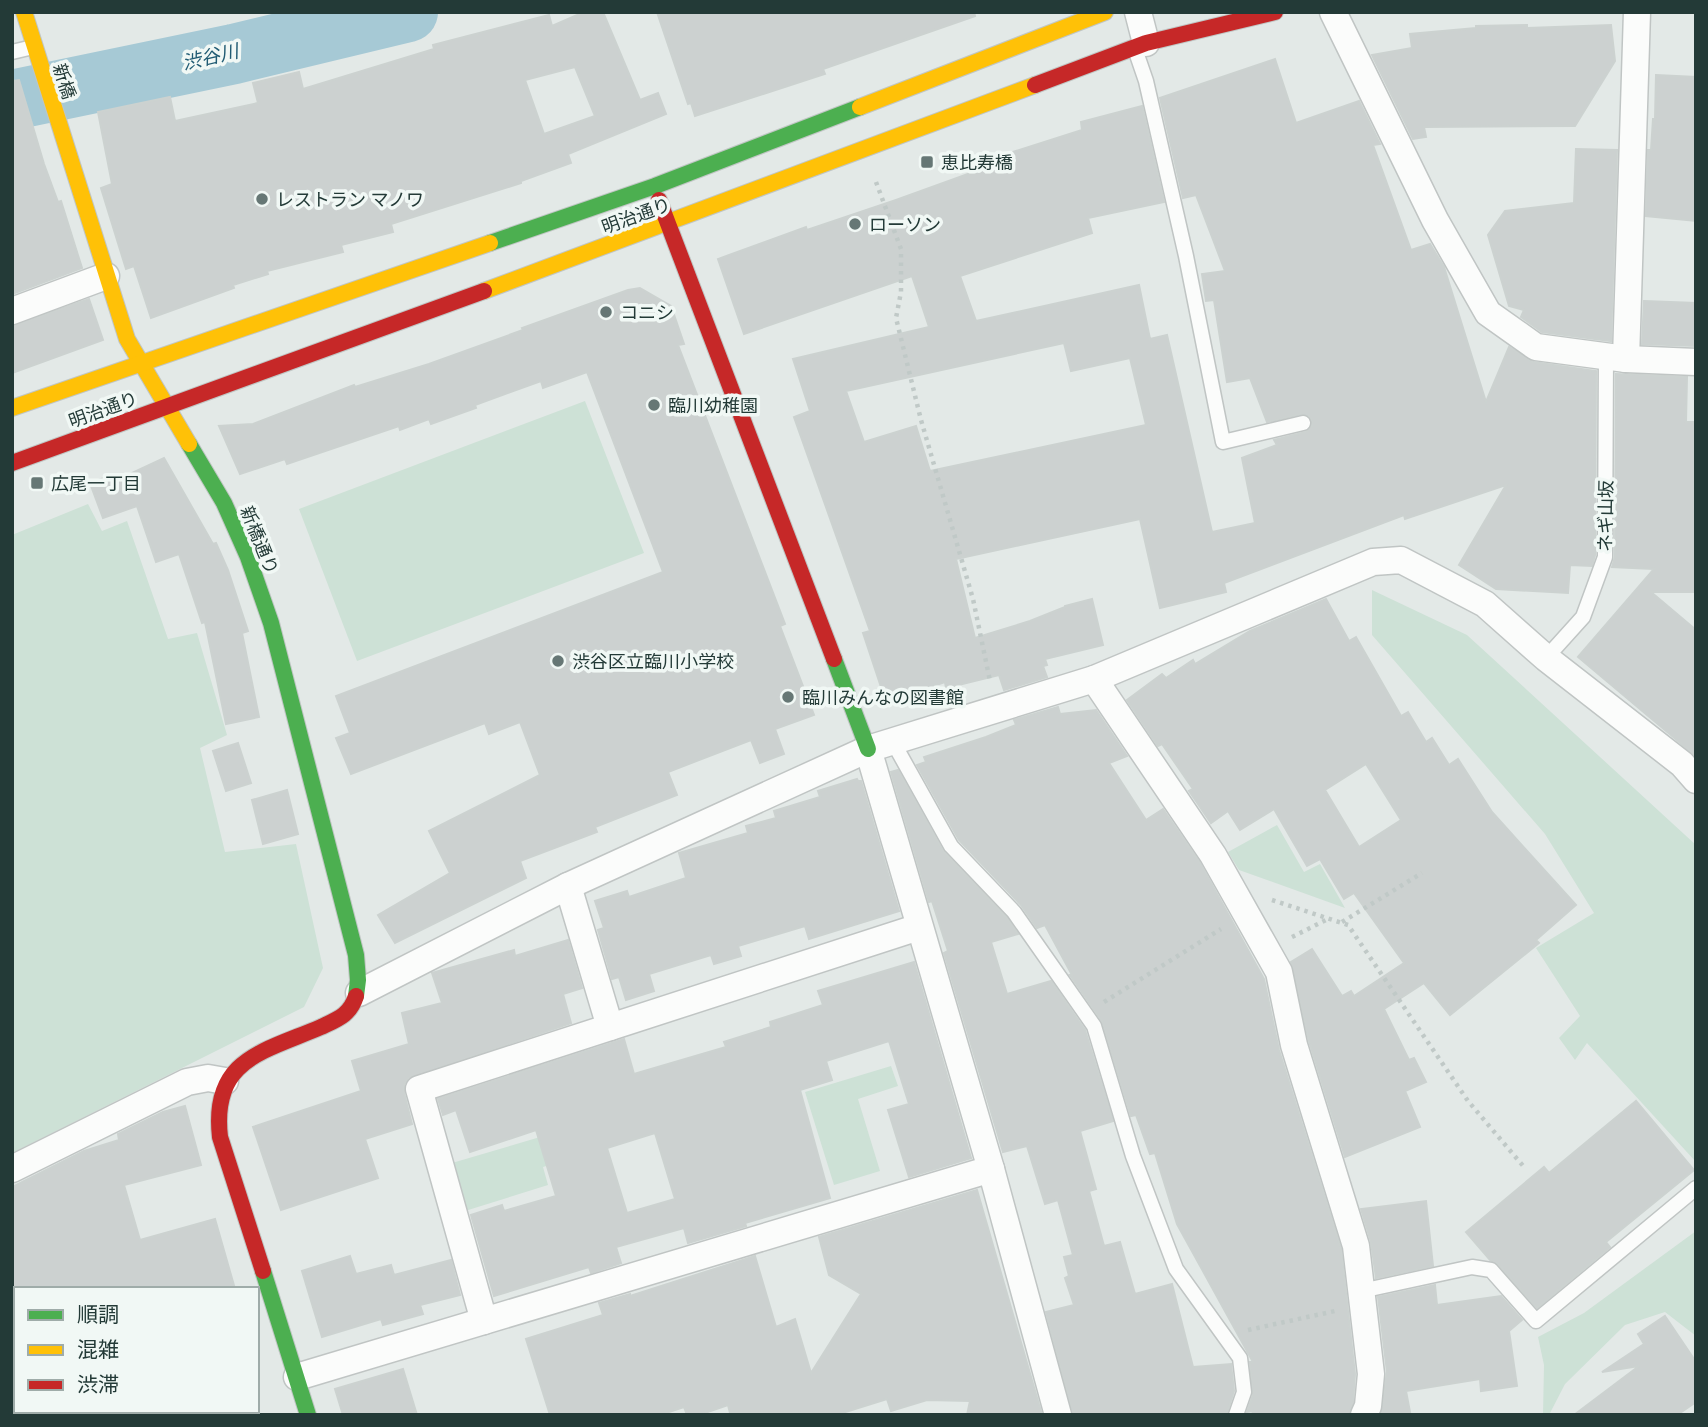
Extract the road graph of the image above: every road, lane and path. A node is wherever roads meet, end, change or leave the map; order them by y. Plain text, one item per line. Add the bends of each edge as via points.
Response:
1 (24, 12) edge
2 (1105, 12) edge
3 (1138, 12) edge
4 (1275, 12) edge
5 (1333, 12) edge
6 (1637, 12) edge
7 (1140, 45) junction
8 (33, 47) junction
9 (12, 52) edge
10 (59, 127) joint
11 (875, 178) dead end
12 (655, 186) junction
13 (667, 224) junction
14 (106, 276) junction
15 (12, 311) edge
16 (1616, 357) junction
17 (1696, 362) edge
18 (142, 363) junction
19 (166, 407) junction
20 (12, 408) edge
21 (1303, 422) dead end
22 (12, 463) edge
23 (1546, 658) junction
24 (1094, 679) junction
25 (996, 709) junction
26 (894, 741) junction
27 (868, 749) junction
28 (1696, 780) edge
29 (1422, 873) dead end
30 (568, 886) junction
31 (1243, 908) junction
32 (1329, 918) junction
33 (1341, 923) junction
34 (919, 927) junction
35 (1266, 950) junction
36 (359, 993) junction
37 (1085, 1013) junction
38 (610, 1027) junction
39 (225, 1081) junction
40 (1524, 1167) dead end
41 (12, 1169) edge
42 (991, 1169) junction
43 (1696, 1188) edge
44 (1362, 1298) junction
45 (484, 1321) junction
46 (1223, 1335) junction
47 (297, 1377) junction
48 (309, 1415) edge
49 (1058, 1415) edge
50 (1236, 1415) edge
51 (1364, 1415) edge

1 - 8 main road
2 - 12 main road, 明治通り
3 - 7 street
4 - 7 main road, 明治通り
5 - 16 street via 1435,220 1488,313 1536,347
6 - 16 street
7 - 13 main road, 明治通り
7 - 21 lane via 1223,442
8 - 9 lane
8 - 10 main road, 新橋
10 - 14 main road, 新橋通り
11 - 25 path via 901,249 896,318 973,598
12 - 13 main road
12 - 18 main road, 明治通り
13 - 19 main road, 明治通り
13 - 27 main road
14 - 15 street
14 - 18 main road, 新橋通り via 127,338
16 - 17 street
16 - 23 lane, ネギ山坂 via 1605,557 1583,617
18 - 19 main road, 新橋通り
18 - 20 main road, 明治通り
19 - 22 main road, 明治通り
19 - 36 main road, 新橋通り via 224,503 271,623 356,955
23 - 24 street via 1485,604 1401,559 1373,562
23 - 28 street via 1682,764
24 - 25 street
24 - 31 street via 1213,855
25 - 26 street
26 - 27 street
26 - 37 lane via 951,846 1014,912
27 - 30 street
27 - 34 street
29 - 33 path
30 - 36 street
30 - 38 street
31 - 32 path via 1256,894
31 - 35 street
31 - 37 path
32 - 33 path
32 - 35 path
33 - 40 path via 1348,925 1468,1101
34 - 38 street
34 - 42 street
35 - 44 street via 1279,972 1294,1045 1356,1247
36 - 39 main road via 345,1017 246,1060
37 - 46 lane via 1094,1026 1133,1156 1176,1269
38 - 45 street via 419,1088
39 - 41 street via 208,1077 187,1082
39 - 47 main road via 218,1109 220,1137
42 - 45 street
42 - 49 street
43 - 44 lane via 1536,1321 1491,1270 1472,1268
44 - 46 path
44 - 51 street via 1371,1374
45 - 47 street
46 - 50 lane via 1240,1358 1244,1392
47 - 48 main road

